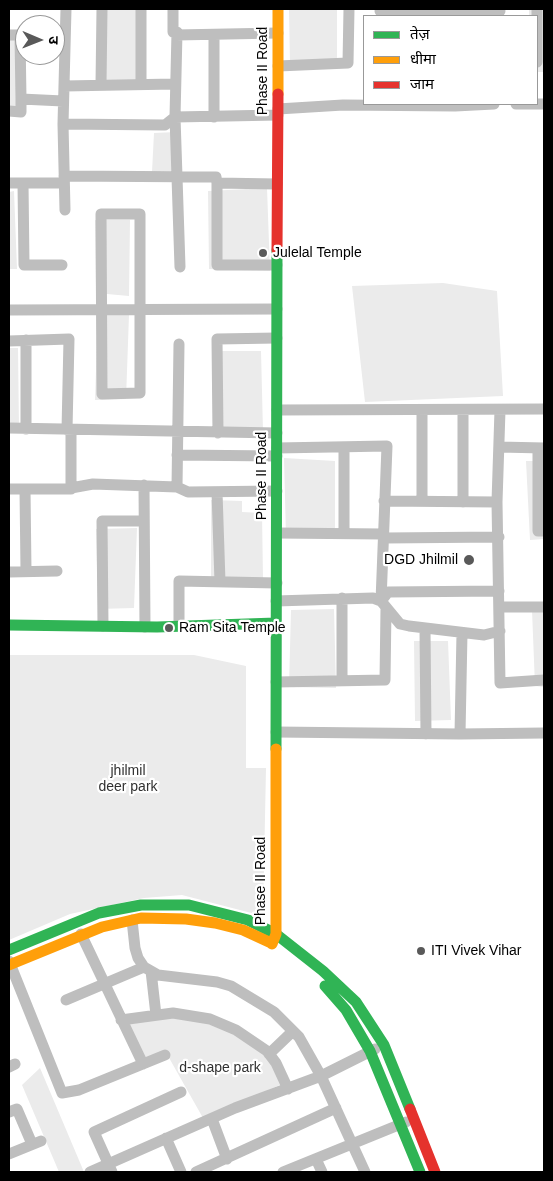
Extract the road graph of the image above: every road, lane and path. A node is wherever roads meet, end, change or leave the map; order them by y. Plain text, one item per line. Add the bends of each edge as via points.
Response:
1 (66, 9) edge
2 (102, 9) edge
3 (141, 9) edge
4 (173, 9) edge
5 (278, 9) edge
6 (348, 9) edge
7 (380, 12) edge
8 (500, 12) edge
9 (418, 13) edge
10 (460, 13) edge
11 (278, 33) junction
12 (9, 35) edge
13 (176, 35) junction
14 (214, 35) junction
15 (278, 66) junction
16 (101, 84) junction
17 (142, 84) junction
18 (175, 84) junction
19 (64, 86) junction
20 (22, 99) junction
21 (63, 101) junction
22 (420, 105) edge
23 (462, 105) edge
24 (9, 111) edge
25 (278, 112) junction
26 (175, 116) junction
27 (214, 117) junction
28 (63, 124) junction
29 (178, 176) junction
30 (64, 180) junction
31 (217, 182) junction
32 (9, 183) edge
33 (23, 183) junction
34 (277, 184) junction
35 (65, 210) dead end
36 (62, 265) dead end
37 (277, 265) junction
38 (180, 267) dead end
39 (140, 308) junction
40 (101, 309) junction
41 (277, 309) junction
42 (9, 310) edge
43 (277, 338) junction
44 (26, 340) junction
45 (9, 341) edge
46 (179, 344) dead end
47 (544, 409) edge
48 (277, 410) junction
49 (422, 410) junction
50 (463, 410) junction
51 (500, 410) junction
52 (9, 428) edge
53 (26, 429) junction
54 (69, 430) junction
55 (177, 432) junction
56 (218, 433) junction
57 (277, 433) junction
58 (344, 446) junction
59 (499, 447) junction
60 (541, 448) edge
61 (277, 452) junction
62 (177, 455) junction
63 (144, 485) junction
64 (177, 487) junction
65 (71, 488) junction
66 (9, 489) edge
67 (25, 489) junction
68 (277, 491) junction
69 (217, 492) junction
70 (384, 501) junction
71 (422, 502) junction
72 (463, 502) junction
73 (498, 502) junction
74 (144, 521) junction
75 (544, 531) edge
76 (344, 533) junction
77 (277, 534) junction
78 (383, 534) junction
79 (499, 537) junction
80 (26, 571) junction
81 (57, 571) dead end
82 (9, 572) edge
83 (220, 582) junction
84 (277, 583) junction
85 (499, 591) junction
86 (342, 598) junction
87 (276, 601) junction
88 (384, 605) junction
89 (544, 606) edge
90 (499, 607) junction
91 (276, 623) junction
92 (9, 625) edge
93 (103, 626) junction
94 (179, 626) junction
95 (145, 627) junction
96 (425, 628) junction
97 (500, 631) junction
98 (462, 633) junction
99 (342, 680) junction
100 (544, 680) edge
101 (276, 682) junction
102 (276, 732) junction
103 (544, 733) edge
104 (426, 734) junction
105 (460, 734) junction
106 (132, 920) junction
107 (81, 934) junction
108 (274, 939) junction
109 (9, 950) edge
110 (9, 963) edge
111 (148, 969) junction
112 (104, 982) junction
113 (66, 1000) dead end
114 (156, 1015) junction
115 (122, 1020) junction
116 (293, 1030) junction
117 (384, 1045) junction
118 (370, 1051) junction
119 (269, 1054) junction
120 (165, 1055) dead end
121 (143, 1064) junction
122 (322, 1076) junction
123 (288, 1089) junction
124 (181, 1092) dead end
125 (336, 1108) junction
126 (9, 1112) edge
127 (212, 1119) junction
128 (414, 1119) junction
129 (400, 1125) junction
130 (166, 1138) junction
131 (352, 1143) junction
132 (9, 1154) edge
133 (227, 1159) junction
134 (316, 1159) junction
135 (110, 1168) edge
136 (90, 1172) edge
137 (181, 1172) edge
138 (196, 1172) edge
139 (283, 1172) edge
140 (322, 1172) edge
141 (365, 1172) edge
142 (420, 1172) edge
143 (436, 1172) edge

1 - 19 street
2 - 16 street
3 - 17 street
4 - 13 street via 173,32
5 - 11 street, Phase II Road
6 - 15 street via 348,63
7 - 9 street
8 - 10 street
9 - 10 street
11 - 14 street
11 - 15 street, Phase II Road
12 - 20 street via 20,35
13 - 14 street
13 - 18 street
14 - 27 street
15 - 25 street, Phase II Road
16 - 17 street
16 - 19 street
17 - 18 street
18 - 26 street
19 - 21 street
20 - 21 street
20 - 24 street via 21,112
21 - 28 street
22 - 23 street
22 - 25 street via 343,105
25 - 27 street
25 - 34 street, Phase II Road
26 - 27 street
26 - 28 street via 165,124
26 - 29 street
28 - 30 street
29 - 30 street
29 - 31 street via 216,177
29 - 38 street
30 - 33 street
30 - 35 street
31 - 34 street
31 - 37 street via 217,265
32 - 33 street
33 - 36 street via 24,265
34 - 37 street, Phase II Road
37 - 41 street, Phase II Road
39 - 40 street
39 - 40 street via 140,393 102,394
39 - 40 street via 140,214 101,214
39 - 41 street
40 - 42 street
41 - 43 street, Phase II Road
43 - 48 street, Phase II Road
43 - 56 street via 217,339
44 - 45 street
44 - 53 street
44 - 54 street via 69,339
46 - 55 street
47 - 51 street
48 - 49 street
48 - 57 street, Phase II Road
49 - 50 street
49 - 71 street
50 - 51 street
50 - 72 street
51 - 59 street
52 - 53 street
53 - 54 street
54 - 55 street
54 - 65 street
55 - 56 street
55 - 62 street
56 - 57 street
57 - 61 street, Phase II Road
58 - 61 street
58 - 70 street via 387,446
58 - 76 street
59 - 60 street
59 - 73 street
60 - 75 street via 538,531
61 - 62 street
61 - 68 street, Phase II Road
62 - 64 street
63 - 64 street
63 - 65 street via 93,484
63 - 74 street
64 - 69 street via 188,492
65 - 67 street
66 - 67 street
67 - 80 street
68 - 69 street
68 - 77 street, Phase II Road
69 - 83 street
70 - 71 street
70 - 78 street
71 - 72 street
72 - 73 street
73 - 79 street
74 - 93 street via 102,521
74 - 95 street
76 - 77 street
76 - 78 street
77 - 84 street, Phase II Road
78 - 79 street via 385,538
78 - 88 street
79 - 85 street
80 - 81 street
80 - 82 street
83 - 84 street
83 - 94 street via 179,581
84 - 87 street, Phase II Road
85 - 88 street via 388,592
85 - 90 street
86 - 87 street
86 - 88 street via 364,597
86 - 99 street
87 - 91 street, Phase II Road
88 - 96 street via 400,624
88 - 99 street via 385,680
89 - 90 street
90 - 97 street
91 - 94 street
91 - 101 street, Phase II Road
92 - 93 street
93 - 95 street
94 - 95 street
96 - 98 street
96 - 104 street
97 - 98 street via 484,635
97 - 100 street via 500,682
98 - 105 street
99 - 101 street
101 - 102 street, Phase II Road
102 - 104 street
102 - 108 street, Phase II Road
103 - 105 street
104 - 105 street
106 - 107 street
106 - 108 street via 186,919 215,923
106 - 111 street via 138,958
107 - 110 street
107 - 112 street
108 - 109 street via 248,920 189,905 141,905 99,913
108 - 117 street via 323,971 356,1002
108 - 118 street via 317,977 346,1010
110 - 121 street via 62,1093
111 - 112 street
111 - 114 street
111 - 116 street via 167,977 231,986 274,1012
112 - 113 street
112 - 115 street
114 - 115 street
114 - 119 street via 173,1013 210,1019 236,1030
115 - 121 street
116 - 119 street
116 - 122 street
117 - 118 street
117 - 128 street
118 - 122 street
118 - 129 street
119 - 123 street
120 - 121 street
122 - 123 street
122 - 125 street
123 - 127 street
124 - 135 street via 94,1132
125 - 131 street
125 - 133 street
126 - 132 street via 17,1109 37,1142
127 - 130 street
127 - 133 street
128 - 129 street
128 - 143 street
129 - 131 street
129 - 142 street
130 - 135 street
130 - 137 street
131 - 134 street
131 - 141 street
133 - 138 street
134 - 139 street
134 - 140 street
135 - 136 street

